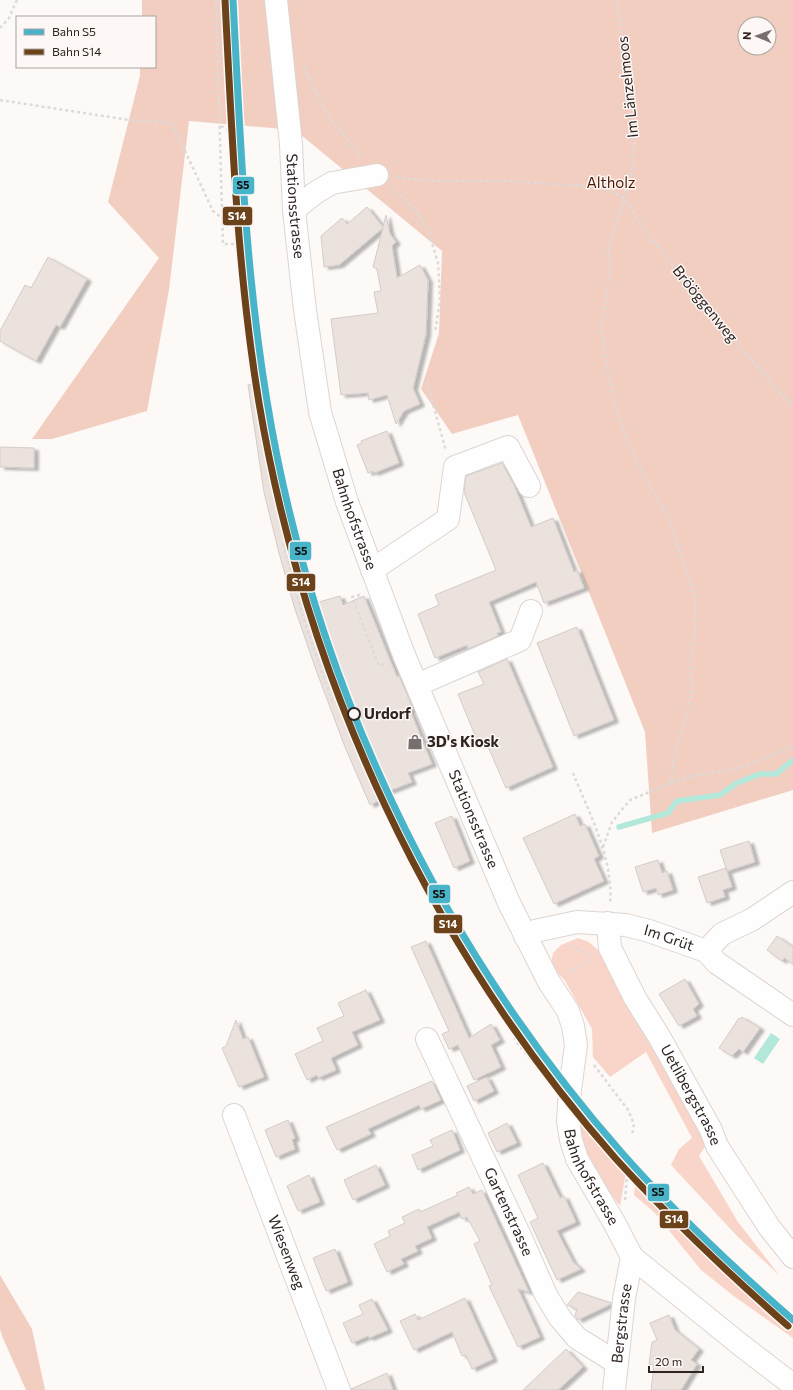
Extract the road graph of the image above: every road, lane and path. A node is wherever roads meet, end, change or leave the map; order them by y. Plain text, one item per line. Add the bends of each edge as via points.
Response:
1 (17, 0) edge
2 (216, 0) edge
3 (276, 0) edge
4 (617, 0) edge
5 (0, 28) edge
6 (300, 60) dead end
7 (0, 100) edge
8 (221, 125) junction
9 (232, 140) dead end
10 (377, 175) junction
11 (623, 197) junction
12 (294, 210) junction
13 (223, 219) junction
14 (243, 244) dead end
15 (435, 333) dead end
16 (427, 382) dead end
17 (793, 406) edge
18 (320, 412) joint
19 (455, 469) junction
20 (529, 486) dead end
21 (294, 539) dead end
22 (372, 570) junction
23 (362, 601) dead end
24 (531, 611) dead end
25 (393, 625) joint
26 (383, 656) dead end
27 (386, 663) dead end
28 (379, 666) dead end
29 (417, 685) junction
30 (344, 696) dead end
31 (793, 747) edge
32 (573, 773) dead end
33 (671, 783) junction
34 (602, 847) junction
35 (793, 892) edge
36 (509, 903) joint
37 (608, 923) junction
38 (525, 936) junction
39 (569, 944) dead end
40 (706, 950) junction
41 (599, 955) dead end
42 (594, 957) junction
43 (564, 975) dead end
44 (493, 994) dead end
45 (793, 1014) edge
46 (427, 1039) dead end
47 (576, 1045) junction
48 (568, 1102) junction
49 (234, 1115) dead end
50 (632, 1136) dead end
51 (632, 1257) junction
52 (793, 1257) edge
53 (617, 1363) junction
54 (793, 1385) edge
55 (339, 1390) edge
56 (614, 1390) edge

1 - 5 path via 9,18
2 - 8 path
3 - 12 street, Stationsstrasse via 291,144
4 - 11 path, Im Länzelmoos via 635,137 632,170
6 - 10 path via 326,113 353,149
7 - 13 path via 129,120 172,123 213,211
8 - 9 path via 231,132
8 - 13 path
10 - 11 path via 428,181 510,181 584,186 609,190
10 - 12 street via 332,183
10 - 15 path via 413,207 428,230 438,263 440,299
11 - 17 path, Brööggenweg via 697,297
11 - 33 path, Im Länzelmoos via 608,250 610,272 601,326 606,364 619,419 636,463 669,520 695,598 695,631 690,664 692,696 674,758
12 - 18 street, Stationsstrasse
13 - 14 path via 223,244
16 - 19 path via 444,445
18 - 22 street, Bahnhofstrasse via 347,502
19 - 20 street via 508,447
19 - 22 street via 448,519
21 - 30 path via 283,544 303,617 332,701
22 - 25 street, Bahnhofstrasse
23 - 28 path via 359,594 352,597
24 - 29 street via 520,640
25 - 29 street, Stationsstrasse
26 - 27 path
29 - 36 street, Stationsstrasse
31 - 33 path via 737,768 691,776
32 - 34 path
33 - 34 path via 630,800 612,822
34 - 37 path via 608,869
35 - 40 street via 753,919 722,934
36 - 38 street, Bahnhofstrasse
37 - 38 street, Im Grüt via 577,922 534,931
37 - 40 street, Im Grüt via 649,931
37 - 52 street, Uetlibergstrasse via 610,948 635,998 711,1130 717,1146 769,1227
38 - 47 street, Bahnhofstrasse via 549,982 568,1011
39 - 42 path
40 - 45 street, Im Grüt via 717,963
41 - 42 path
42 - 43 path
44 - 48 path via 518,1044
46 - 53 street, Gartenstrasse via 546,1295 560,1318 577,1338
47 - 48 street, Bahnhofstrasse
47 - 50 path via 628,1110 634,1124
48 - 51 street, Bahnhofstrasse via 571,1140 577,1159
49 - 55 street, Wiesenweg
51 - 53 street, Bergstrasse via 624,1299
51 - 54 street, Bahnhofstrasse
53 - 56 street, Bergstrasse

